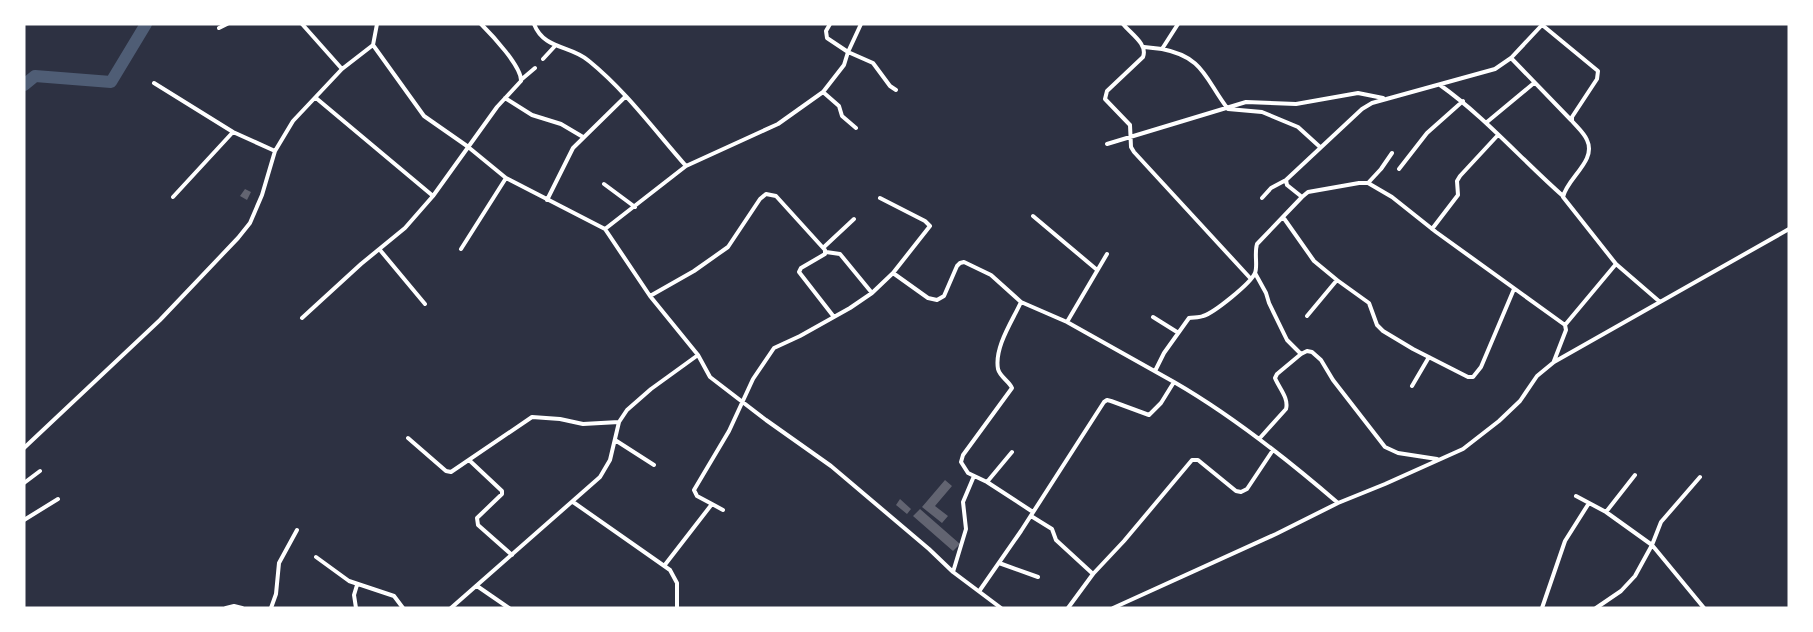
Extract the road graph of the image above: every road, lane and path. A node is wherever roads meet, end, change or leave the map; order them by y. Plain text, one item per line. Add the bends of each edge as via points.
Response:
1 (227, 24) edge
2 (303, 24) edge
3 (377, 24) edge
4 (481, 24) edge
5 (534, 24) edge
6 (830, 24) edge
7 (861, 24) edge
8 (1123, 24) edge
9 (1178, 24) edge
10 (1541, 25) edge
11 (219, 28) dead end
12 (374, 45) junction
13 (555, 46) junction
14 (1143, 47) junction
15 (1162, 49) junction
16 (848, 52) junction
17 (1511, 58) junction
18 (543, 59) dead end
19 (535, 68) dead end
20 (342, 69) junction
21 (522, 79) junction
22 (154, 83) dead end
23 (1534, 83) junction
24 (1439, 84) junction
25 (896, 90) dead end
26 (823, 92) junction
27 (626, 97) junction
28 (316, 98) junction
29 (505, 98) junction
30 (1384, 99) junction
31 (1463, 101) junction
32 (1226, 107) junction
33 (1572, 121) junction
34 (1487, 122) junction
35 (856, 128) dead end
36 (233, 132) junction
37 (1498, 135) junction
38 (1131, 137) junction
39 (582, 138) junction
40 (1107, 144) dead end
41 (467, 146) junction
42 (1320, 147) junction
43 (275, 151) junction
44 (1392, 153) dead end
45 (686, 166) junction
46 (1399, 169) dead end
47 (506, 178) junction
48 (1286, 180) junction
49 (1368, 183) junction
50 (603, 184) dead end
51 (433, 196) junction
52 (173, 197) dead end
53 (1302, 197) junction
54 (1563, 197) junction
55 (880, 198) dead end
56 (1263, 198) dead end
57 (547, 200) junction
58 (635, 207) junction
59 (1033, 216) dead end
60 (1283, 217) junction
61 (854, 219) dead end
62 (605, 229) junction
63 (1432, 229) junction
64 (1789, 229) edge
65 (461, 249) dead end
66 (380, 250) junction
67 (825, 250) junction
68 (1107, 254) dead end
69 (1616, 264) junction
70 (1096, 269) junction
71 (893, 273) junction
72 (1255, 273) junction
73 (1251, 279) junction
74 (1337, 280) junction
75 (1514, 289) junction
76 (872, 293) junction
77 (650, 296) junction
78 (1021, 302) junction
79 (1660, 302) junction
80 (424, 304) dead end
81 (834, 316) junction
82 (1153, 316) dead end
83 (1306, 316) dead end
84 (302, 318) dead end
85 (1066, 322) junction
86 (1565, 325) junction
87 (1177, 332) junction
88 (1301, 354) junction
89 (698, 355) junction
90 (1428, 357) junction
91 (1554, 362) junction
92 (1155, 371) junction
93 (1174, 382) junction
94 (1412, 387) dead end
95 (742, 401) junction
96 (619, 422) junction
97 (408, 438) dead end
98 (1259, 439) junction
99 (615, 440) junction
100 (24, 448) edge
101 (1272, 450) junction
102 (1012, 452) dead end
103 (1438, 459) junction
104 (469, 460) junction
105 (654, 465) dead end
106 (40, 471) dead end
107 (1635, 475) dead end
108 (974, 476) junction
109 (1700, 477) dead end
110 (987, 482) junction
111 (24, 483) edge
112 (1576, 496) dead end
113 (58, 499) dead end
114 (573, 502) junction
115 (1338, 503) junction
116 (1589, 503) junction
117 (712, 504) junction
118 (723, 510) dead end
119 (1606, 512) junction
120 (1032, 514) junction
121 (24, 520) edge
122 (297, 530) dead end
123 (1652, 545) junction
124 (512, 555) junction
125 (316, 557) dead end
126 (999, 563) junction
127 (664, 566) junction
128 (954, 572) junction
129 (1094, 574) junction
130 (1038, 577) dead end
131 (357, 585) junction
132 (477, 586) junction
133 (980, 590) junction
134 (226, 608) edge
135 (242, 608) edge
136 (271, 608) edge
137 (356, 608) edge
138 (403, 608) edge
139 (452, 608) edge
140 (509, 608) edge
141 (677, 608) edge
142 (1001, 608) edge
143 (1068, 608) edge
144 (1113, 608) edge
145 (1542, 608) edge
146 (1596, 608) edge
147 (1704, 608) edge

1 - 11 street
2 - 20 street
3 - 12 street
4 - 21 street via 514,63
5 - 13 street via 546,42
6 - 16 street via 827,38
7 - 16 street
8 - 14 street
9 - 15 street
10 - 17 street
10 - 33 street via 1598,71
12 - 20 street
12 - 41 street via 424,116
13 - 18 street
13 - 27 street via 589,60
14 - 15 street
14 - 38 street via 1143,57 1105,94 1105,99 1130,125
15 - 32 street via 1195,62
16 - 25 street via 873,63
16 - 26 street via 844,65
17 - 23 street
17 - 24 street via 1495,69
19 - 21 street
20 - 28 street
21 - 29 street
22 - 36 street
23 - 33 street
23 - 34 street
24 - 30 street
24 - 31 street
26 - 35 street
26 - 45 street via 778,124
27 - 39 street
27 - 45 street
28 - 43 street via 293,121
28 - 51 street
29 - 39 street
29 - 41 street
30 - 32 street via 1358,93 1296,104 1246,102
30 - 42 street via 1362,109
31 - 34 street
31 - 46 street via 1427,133
32 - 38 street
32 - 42 street via 1262,112 1298,127
33 - 54 street via 1588,141 1588,154
34 - 37 street
36 - 43 street
36 - 52 street
37 - 54 street
37 - 63 street via 1460,176 1458,195
38 - 40 street
38 - 73 street via 1134,152
39 - 57 street via 568,156
41 - 47 street
41 - 51 street
42 - 48 street
43 - 100 street via 262,195 250,223 238,238 160,320
44 - 49 street
45 - 58 street
47 - 57 street
47 - 65 street
48 - 53 street
48 - 56 street
49 - 53 street via 1330,187
49 - 63 street
50 - 58 street
51 - 66 street
53 - 60 street
54 - 69 street
55 - 71 street via 930,226
57 - 62 street
58 - 62 street
59 - 70 street
60 - 72 street via 1257,244
60 - 74 street via 1314,261
61 - 67 street
62 - 77 street
63 - 75 street
64 - 79 street
66 - 80 street
66 - 84 street
67 - 76 street via 840,254
67 - 77 street via 776,196 766,194 728,247
67 - 81 street via 799,270
68 - 70 street
69 - 79 street
69 - 86 street
70 - 85 street
71 - 76 street
71 - 78 street via 928,298 938,300 944,296 957,266 964,262 991,275
72 - 73 street
72 - 88 street via 1287,340
73 - 87 street via 1213,312 1189,318
74 - 83 street
74 - 90 street via 1369,303 1377,326
75 - 86 street
75 - 90 street via 1481,367 1473,376
76 - 81 street
77 - 89 street
78 - 85 street
78 - 108 street via 999,352 998,369 1012,388 961,459 962,467
79 - 91 street
81 - 95 street via 774,348
82 - 87 street
85 - 92 street
86 - 91 street
87 - 92 street
88 - 98 street via 1275,378 1285,397 1286,410
88 - 103 street via 1307,351 1318,356 1384,447
89 - 95 street via 710,376
89 - 96 street via 633,403
90 - 94 street
91 - 103 street via 1492,427 1463,449
92 - 93 street
93 - 98 street
93 - 120 street via 1149,415 1104,402
95 - 117 street via 694,490
95 - 128 street via 831,466
96 - 99 street
96 - 104 street via 583,424 532,417
97 - 104 street via 446,471
98 - 101 street
99 - 105 street
99 - 114 street via 600,477
101 - 115 street
101 - 129 street via 1241,492 1198,460 1192,460
102 - 110 street
103 - 115 street
104 - 124 street via 502,491 477,518 478,525
106 - 111 street
107 - 119 street
108 - 110 street
108 - 128 street via 964,498 966,529
109 - 123 street via 1661,522
110 - 120 street
112 - 116 street
113 - 121 street
114 - 124 street
114 - 127 street
115 - 144 street
116 - 119 street
116 - 145 street via 1565,541
117 - 118 street
117 - 127 street
119 - 123 street
120 - 126 street
120 - 129 street via 1052,529 1056,540
122 - 136 street via 281,556
123 - 146 street via 1635,576
123 - 147 street
124 - 132 street
125 - 131 street
126 - 130 street
126 - 133 street
127 - 141 street via 677,583
128 - 133 street
129 - 143 street
131 - 137 street
131 - 138 street via 387,592
132 - 139 street
132 - 140 street
133 - 142 street
134 - 135 street

